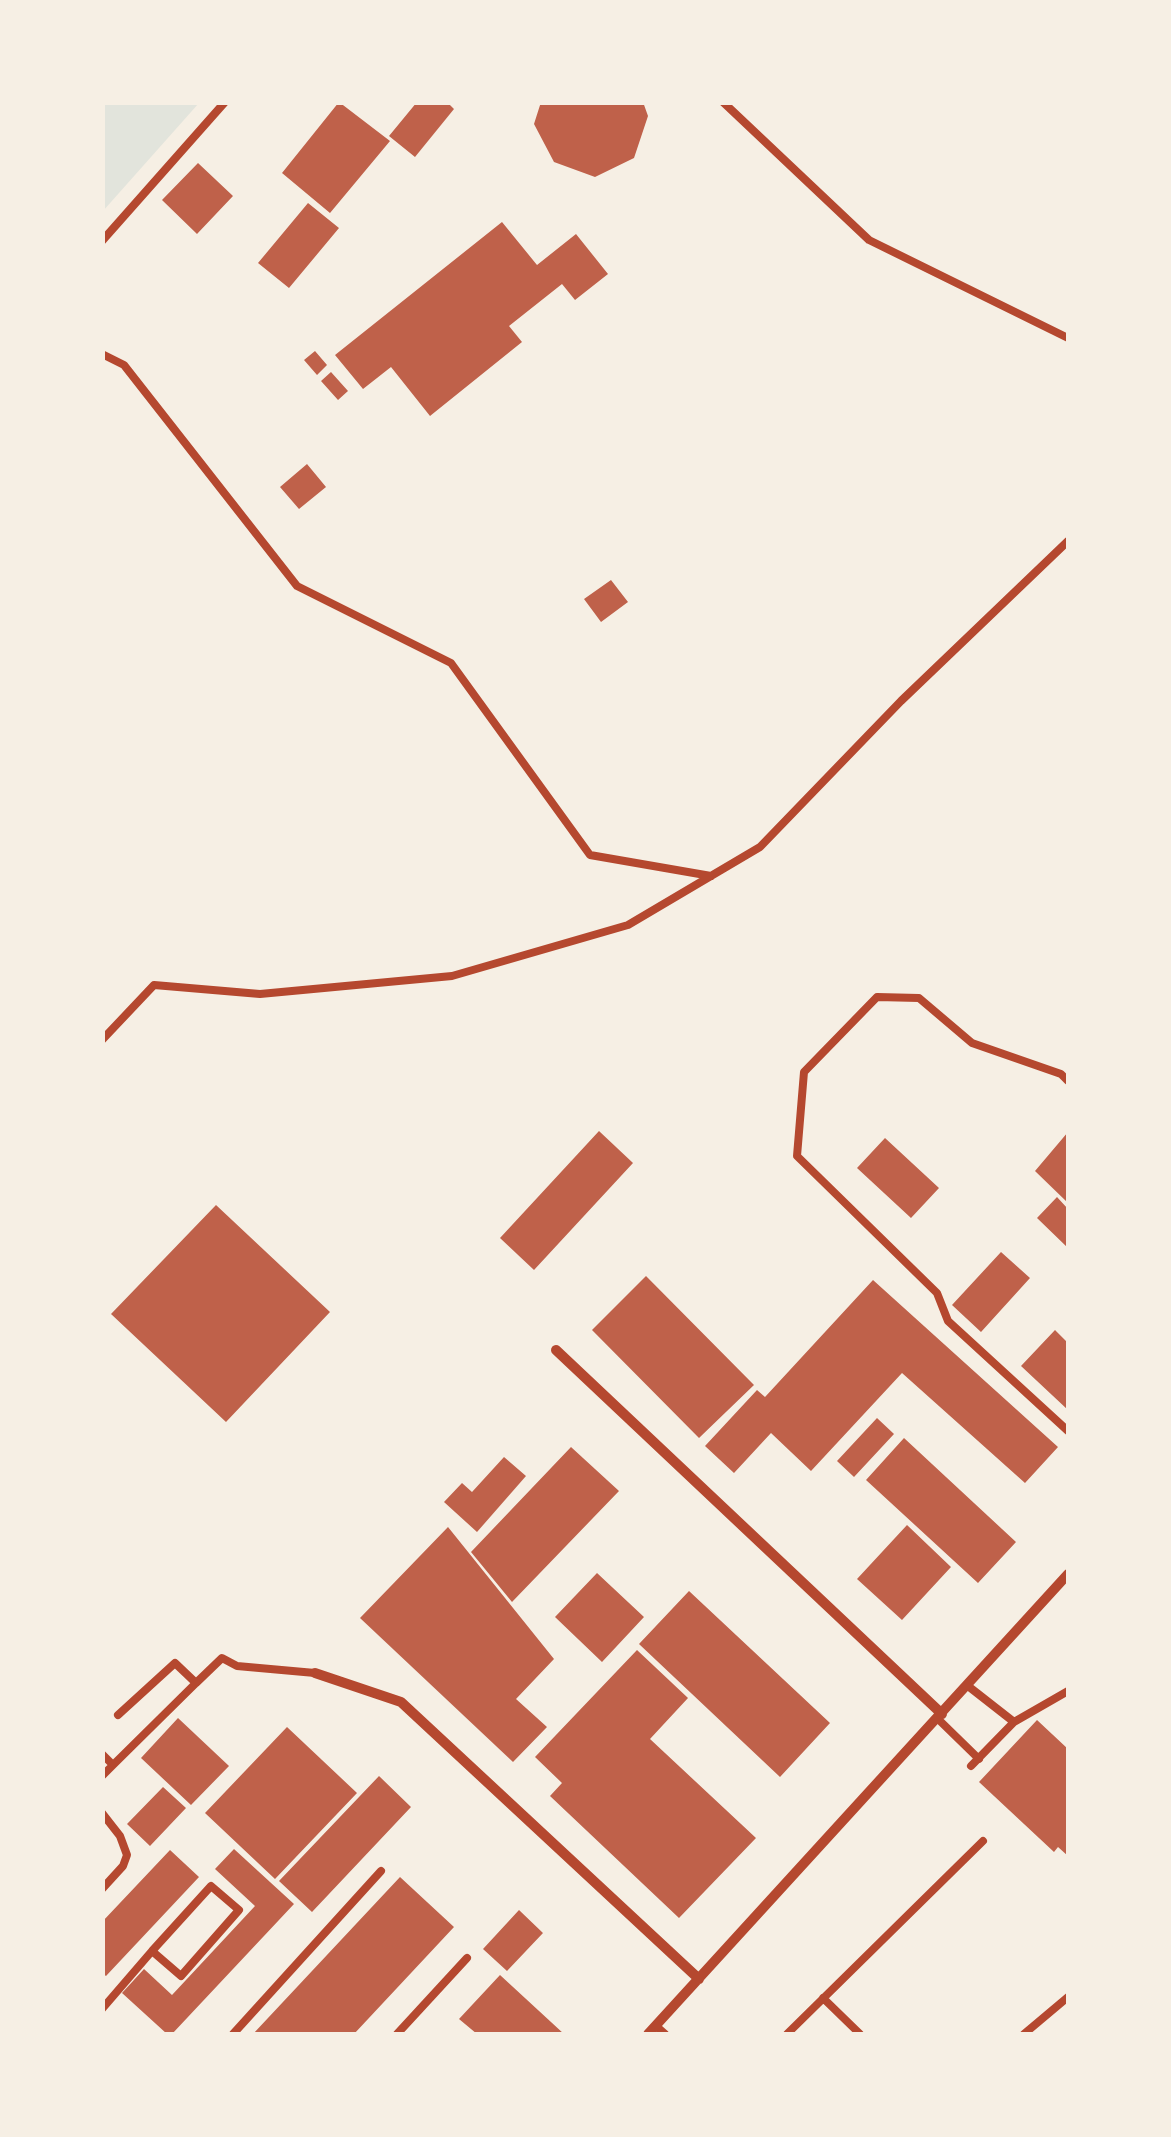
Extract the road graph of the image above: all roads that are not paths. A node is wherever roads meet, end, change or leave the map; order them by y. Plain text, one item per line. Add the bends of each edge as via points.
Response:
1 (225, 102) edge
2 (723, 102) edge
3 (102, 241) edge
4 (1068, 338) edge
5 (102, 354) edge
6 (1068, 541) edge
7 (711, 876) junction
8 (102, 1040) edge
9 (1068, 1081) edge
10 (556, 1350) dead end
11 (1068, 1432) edge
12 (1068, 1574) edge
13 (316, 1673) joint
14 (196, 1683) junction
15 (968, 1686) junction
16 (1068, 1691) edge
17 (118, 1716) dead end
18 (940, 1716) junction
19 (1014, 1722) junction
20 (102, 1754) edge
21 (979, 1759) junction
22 (113, 1765) junction
23 (971, 1766) dead end
24 (102, 1776) edge
25 (102, 1813) edge
26 (983, 1840) dead end
27 (381, 1871) dead end
28 (102, 1889) edge
29 (152, 1951) junction
30 (468, 1958) dead end
31 (699, 1979) junction
32 (1068, 1997) edge
33 (824, 1998) junction
34 (102, 2009) edge
35 (656, 2032) edge
36 (233, 2034) edge
37 (397, 2034) edge
38 (786, 2034) edge
39 (860, 2034) edge
40 (1024, 2034) edge

1 - 3 lane
2 - 4 lane via 869,240
5 - 7 lane via 124,365 297,586 452,663 590,855
6 - 7 lane via 760,846
7 - 8 lane via 628,925 452,976 260,994 154,985
9 - 11 lane via 972,1043 920,998 877,996 804,1072 797,1156 937,1293 948,1322
10 - 18 street
12 - 15 street
13 - 14 lane via 237,1666 222,1658
13 - 31 street via 401,1702
14 - 17 lane via 174,1663
14 - 22 lane
15 - 18 street
15 - 19 lane
16 - 19 lane
18 - 21 lane
18 - 31 street
19 - 21 lane
20 - 22 lane
21 - 23 lane
22 - 24 lane
25 - 28 lane via 127,1855
26 - 33 lane
27 - 36 lane
29 - 29 lane via 211,1886 238,1910 181,1976
29 - 34 lane
30 - 37 lane
31 - 35 street
32 - 40 lane
33 - 38 lane
33 - 39 lane

